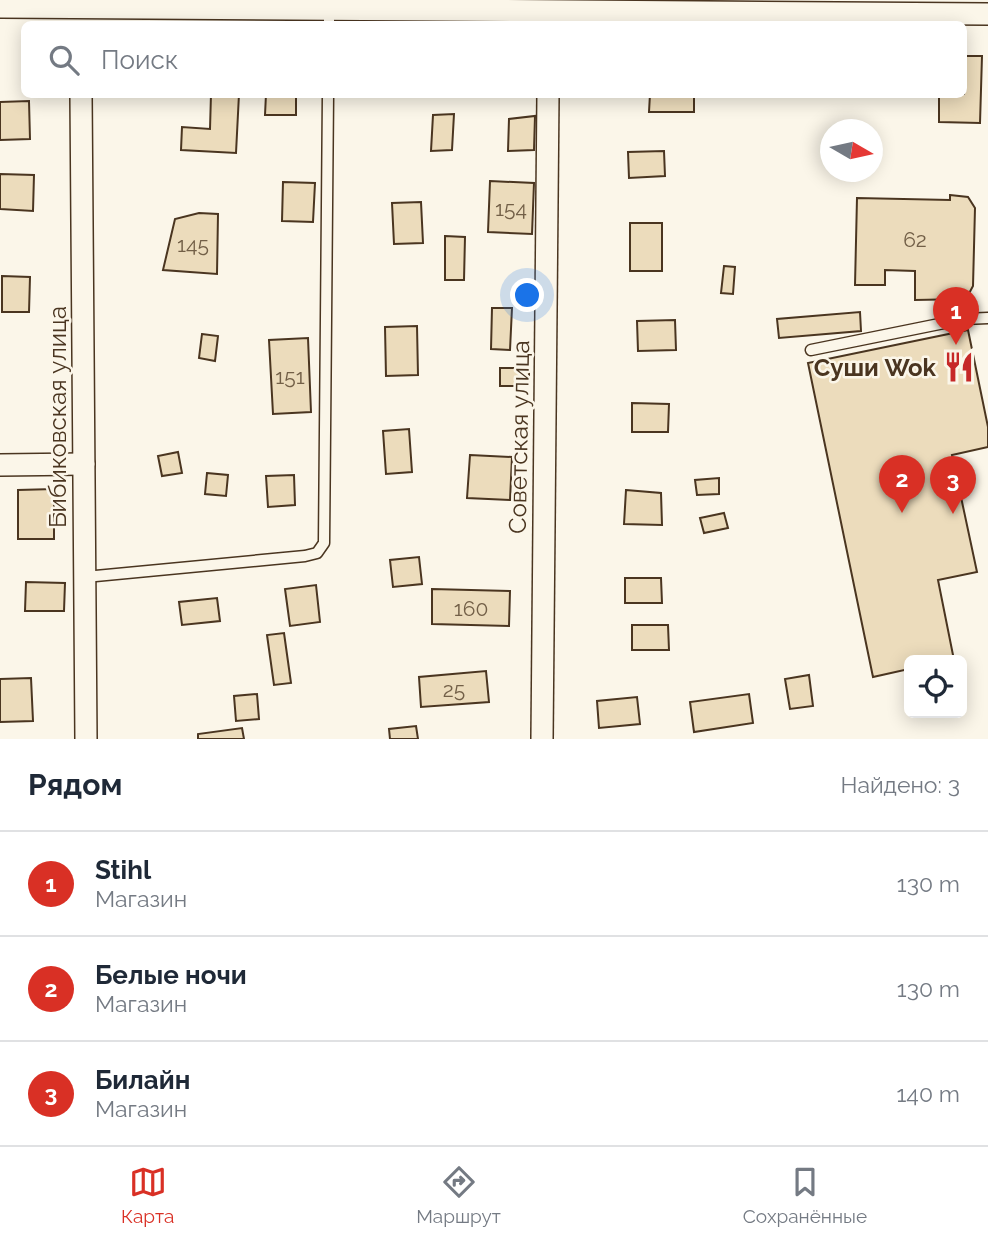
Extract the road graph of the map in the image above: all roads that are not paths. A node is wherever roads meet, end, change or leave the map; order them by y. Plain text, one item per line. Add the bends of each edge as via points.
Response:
1 (0, 7) edge
2 (81, 11) edge
3 (549, 11) edge
4 (988, 14) edge
5 (329, 17) edge
6 (82, 98) edge
7 (328, 98) edge
8 (548, 98) edge
9 (988, 318) edge
10 (811, 351) dead end
11 (84, 464) junction
12 (0, 465) edge
13 (85, 577) junction
14 (86, 739) edge
15 (542, 739) edge

1 - 2 street
2 - 5 street
3 - 4 street
3 - 5 street
6 - 11 street, Бибиковская улица
7 - 13 lane via 324,543 317,553 305,556
8 - 15 street, Советская улица
9 - 10 lane
11 - 12 street
11 - 13 street, Бибиковская улица
13 - 14 street, Бибиковская улица

